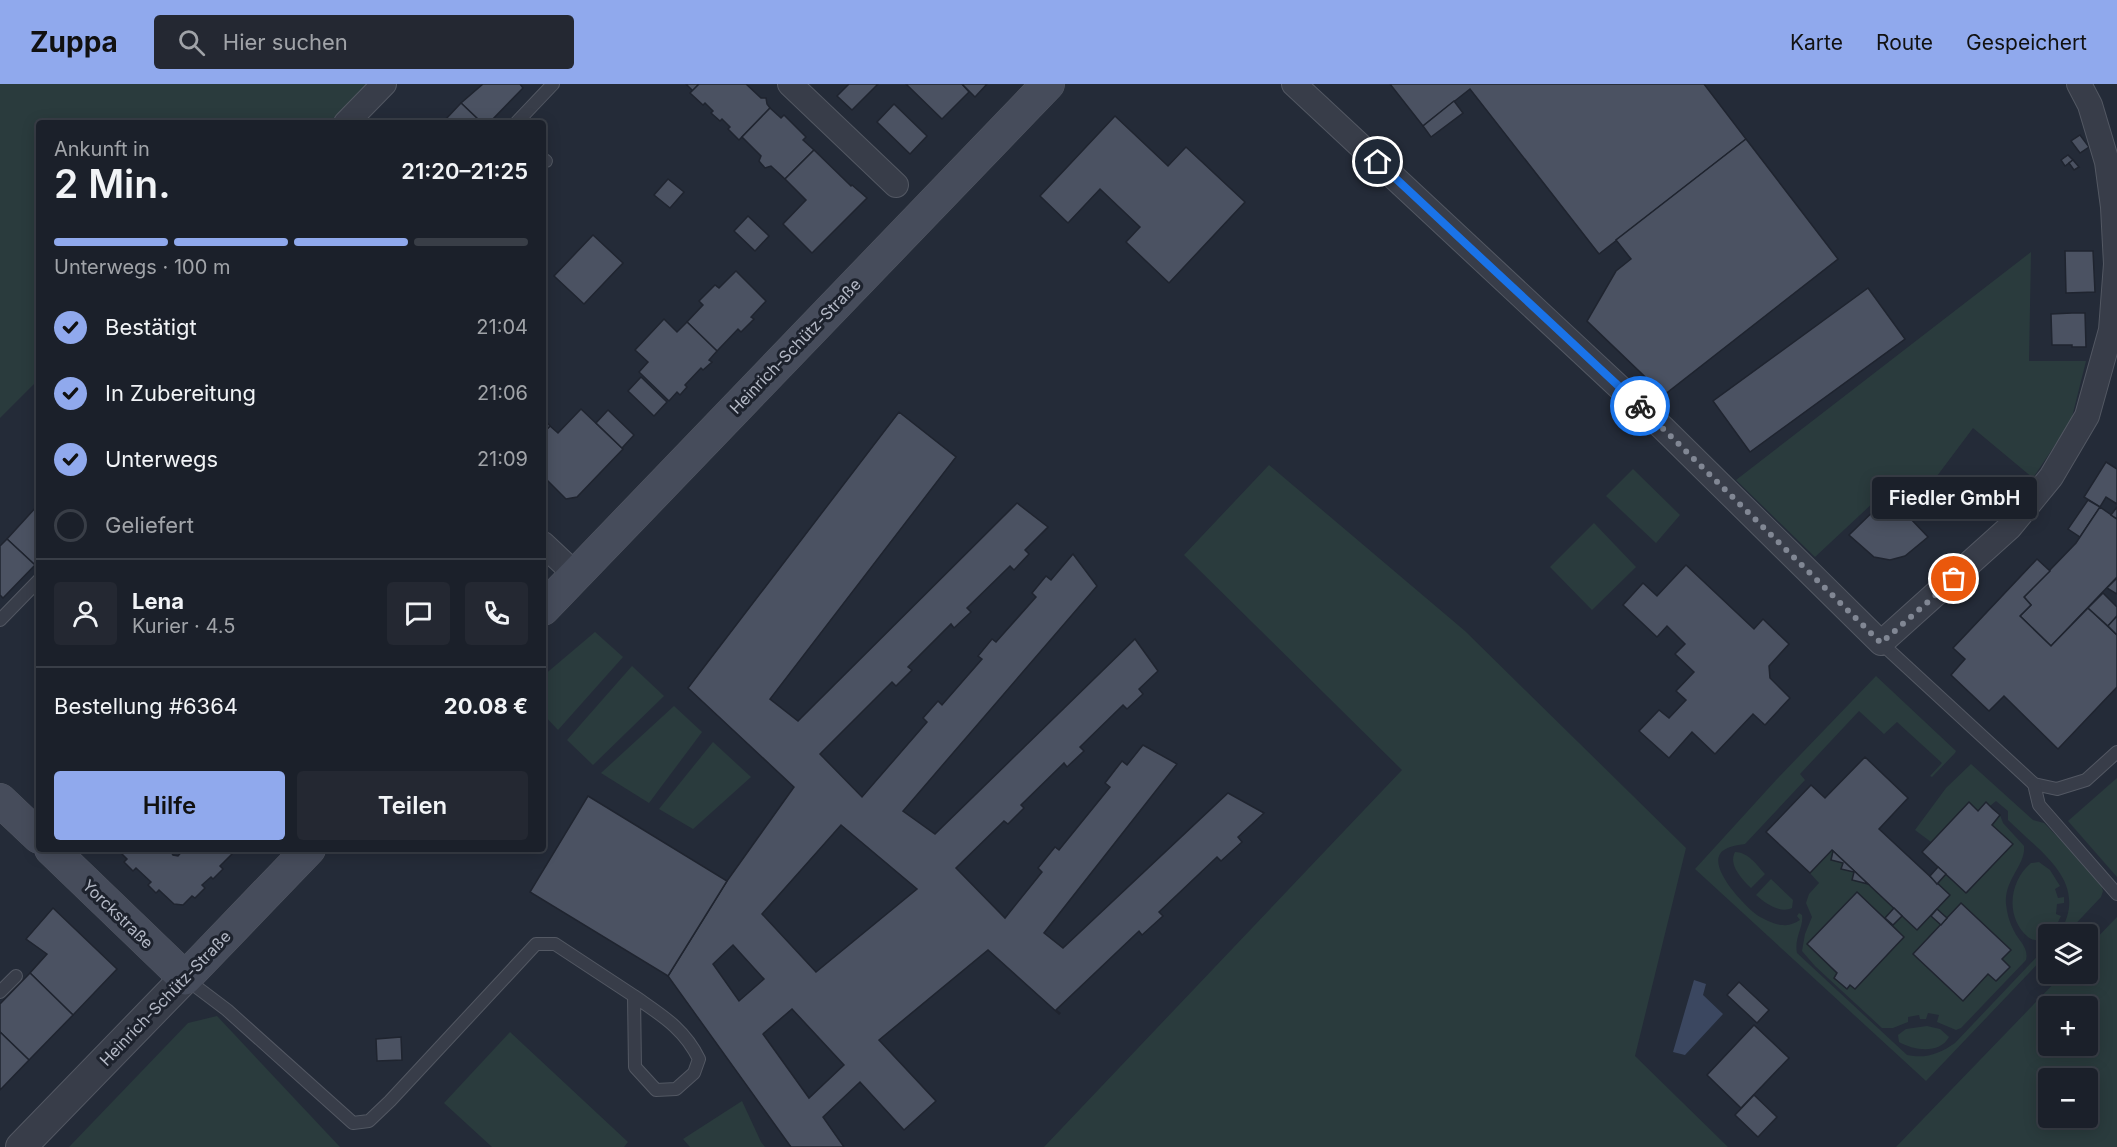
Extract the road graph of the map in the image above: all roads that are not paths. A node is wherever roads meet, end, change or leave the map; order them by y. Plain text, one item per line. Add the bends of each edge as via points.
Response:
1 (384, 84) edge
2 (553, 84) edge
3 (790, 84) edge
4 (1048, 84) edge
5 (1294, 84) edge
6 (2079, 84) edge
7 (349, 120) edge
8 (519, 120) edge
9 (896, 185) dead end
10 (546, 547) edge
11 (576, 575) junction
12 (36, 583) edge
13 (546, 606) edge
14 (0, 620) edge
15 (1881, 643) junction
16 (2117, 752) edge
17 (2034, 784) junction
18 (0, 800) edge
19 (36, 830) edge
20 (58, 852) edge
21 (306, 852) edge
22 (2117, 894) edge
23 (15, 976) dead end
24 (185, 978) junction
25 (0, 992) edge
26 (634, 996) junction
27 (21, 1147) edge

1 - 7 street
2 - 8 lane
3 - 9 street
4 - 11 main road, Heinrich-Schütz-Straße
5 - 15 street via 1663,428
6 - 15 street via 2090,105 2107,162 2116,264 2111,330 2087,416 2050,477 2010,527
10 - 11 street
11 - 13 main road, Heinrich-Schütz-Straße
12 - 14 lane
15 - 17 lane
16 - 17 lane via 2086,780 2057,789
17 - 22 lane via 2039,805
18 - 19 main road, Yorckstraße
20 - 24 main road, Yorckstraße
21 - 24 main road, Heinrich-Schütz-Straße
23 - 25 lane
24 - 26 lane via 227,1010 353,1123 369,1121 390,1101 536,944 555,944
24 - 27 street, Heinrich-Schütz-Straße
26 - 26 lane via 635,1067 656,1090 676,1089 694,1073 699,1059 691,1042

